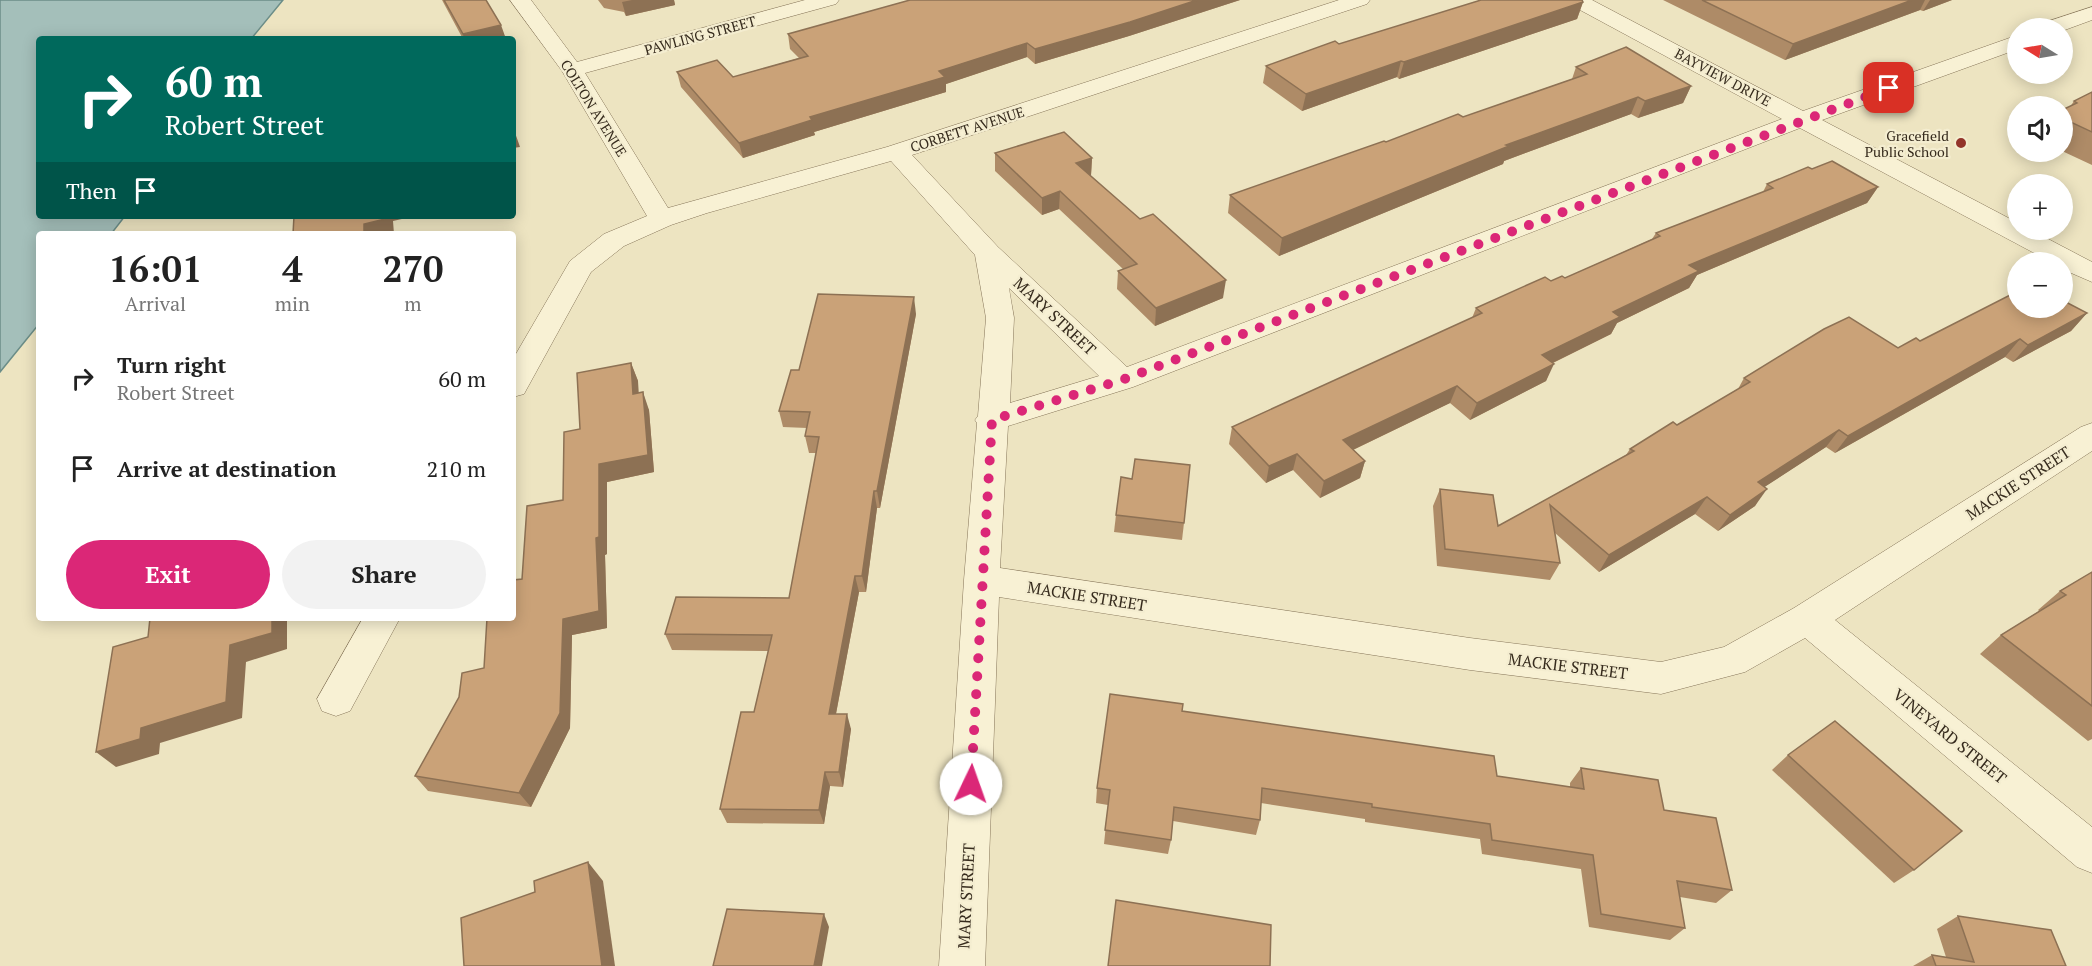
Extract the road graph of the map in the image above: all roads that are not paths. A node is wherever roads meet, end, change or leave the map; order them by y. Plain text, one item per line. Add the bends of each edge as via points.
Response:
1 (520, 0) edge
2 (829, 0) edge
3 (1360, 0) edge
4 (1576, 0) edge
5 (2092, 13) edge
6 (2073, 20) edge
7 (2007, 45) edge
8 (572, 70) junction
9 (1803, 119) junction
10 (896, 152) junction
11 (662, 219) junction
12 (987, 253) junction
13 (2092, 273) edge
14 (1122, 380) junction
15 (516, 381) edge
16 (992, 420) junction
17 (2092, 435) edge
18 (982, 580) junction
19 (1807, 619) junction
20 (380, 621) edge
21 (336, 699) dead end
22 (2092, 853) edge
23 (962, 966) edge

1 - 8 street, COLTON AVENUE
2 - 8 street, PAWLING STREET
3 - 10 street, CORBETT AVENUE
4 - 9 street, BAYVIEW DRIVE
5 - 6 street
7 - 9 street
8 - 11 street, COLTON AVENUE
9 - 13 street, BAYVIEW DRIVE
9 - 14 street
10 - 11 street, CORBETT AVENUE
10 - 12 street, MARY STREET
11 - 15 street, CORBETT AVENUE via 614,240 580,267
12 - 14 street, MARY STREET
12 - 16 street, MARY STREET via 1000,318
14 - 16 street
16 - 18 street, MARY STREET
17 - 19 street, MACKIE STREET
18 - 19 street, MACKIE STREET via 1470,654 1661,678 1732,661
18 - 23 street, MARY STREET
19 - 22 street, VINEYARD STREET
20 - 21 street

